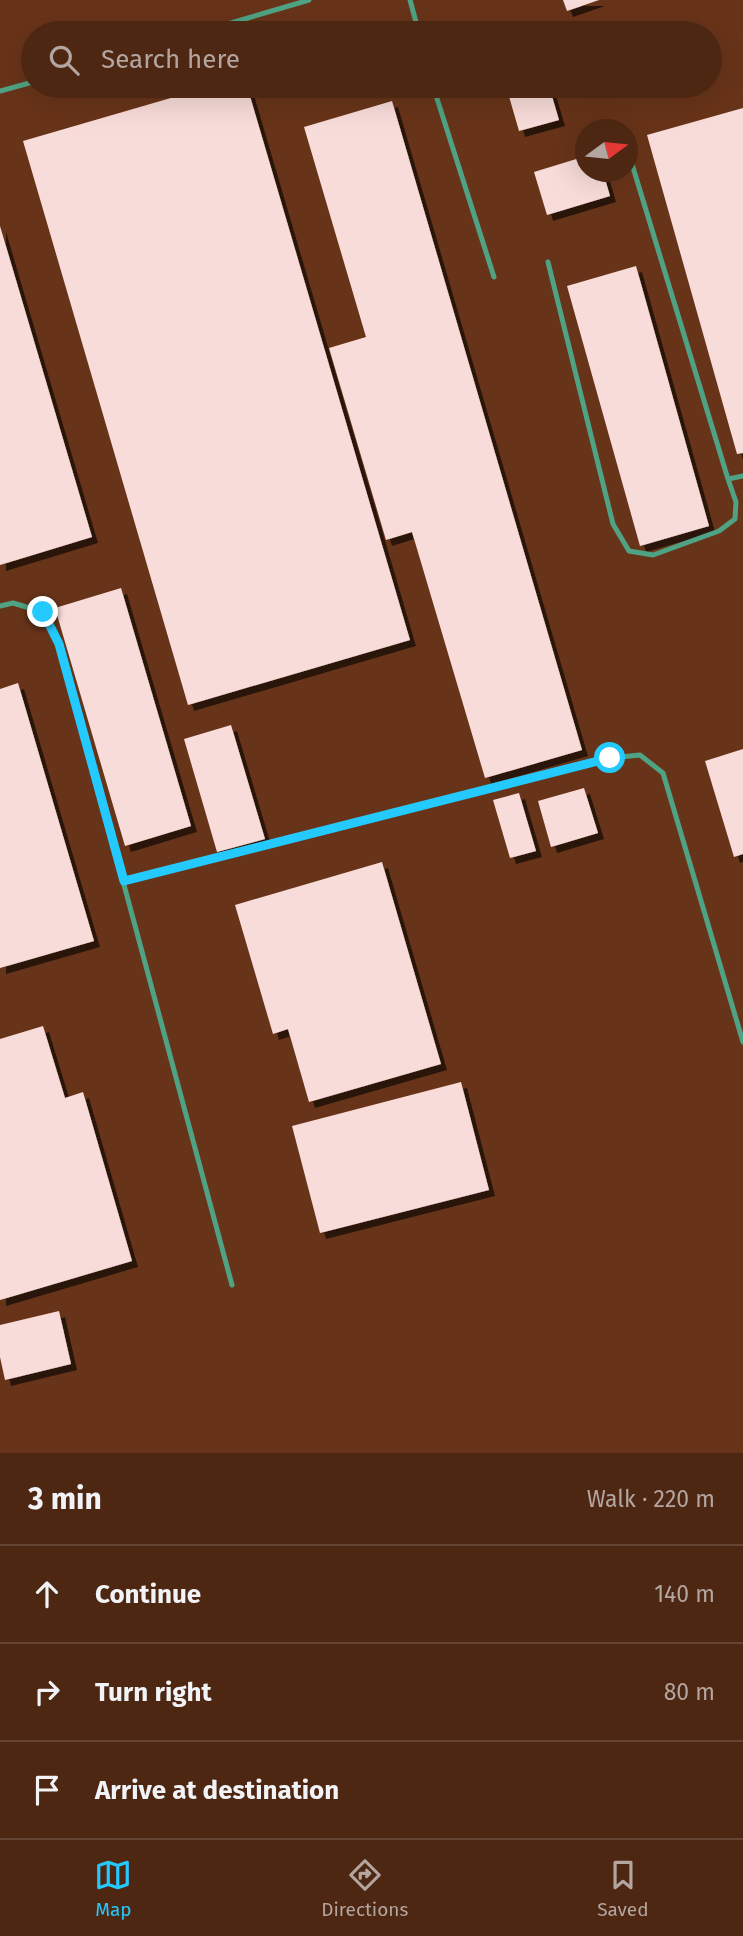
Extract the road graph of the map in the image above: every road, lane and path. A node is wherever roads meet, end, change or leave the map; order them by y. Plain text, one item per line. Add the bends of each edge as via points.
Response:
1 (309, 0) edge
2 (410, 0) edge
3 (238, 21) edge
4 (416, 21) edge
5 (21, 86) edge
6 (0, 92) edge
7 (437, 98) edge
8 (637, 182) edge
9 (548, 262) dead end
10 (494, 277) dead end
11 (743, 476) edge
12 (728, 479) junction
13 (0, 606) edge
14 (124, 881) junction
15 (743, 1042) edge
16 (232, 1285) dead end

1 - 3 lane
2 - 4 lane
5 - 6 lane
7 - 10 lane
8 - 12 lane
9 - 12 lane via 613,524 629,551 653,555 719,531 735,519 736,502
11 - 12 lane
13 - 14 lane via 13,603 43,612 59,644
14 - 15 lane via 610,758 640,755 663,773
14 - 16 lane

